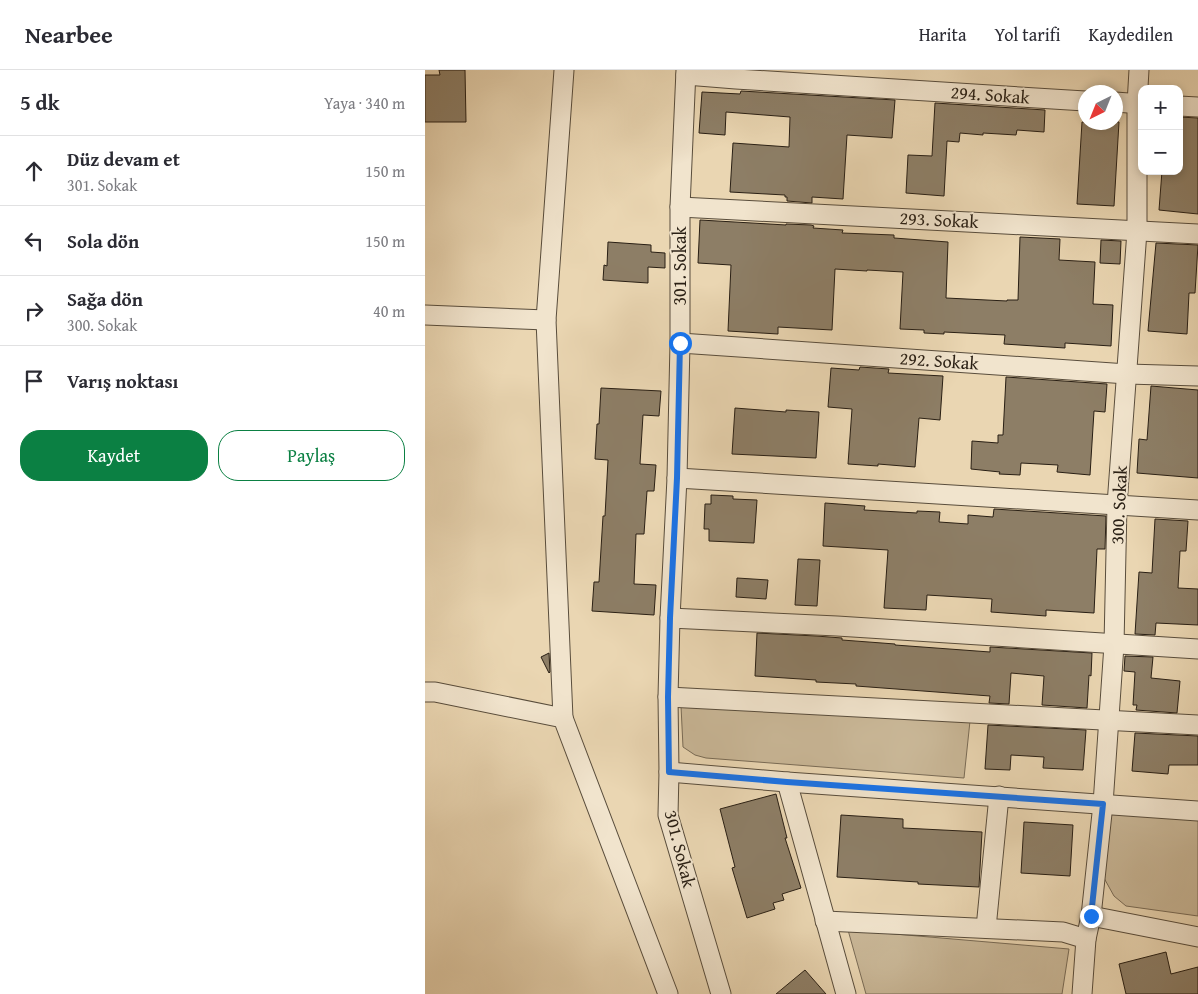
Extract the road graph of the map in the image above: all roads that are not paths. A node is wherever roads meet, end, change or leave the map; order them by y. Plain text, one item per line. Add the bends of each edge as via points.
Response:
1 (564, 70) edge
2 (1139, 70) edge
3 (686, 72) edge
4 (1139, 85) edge
5 (1078, 101) edge
6 (1123, 103) edge
7 (1138, 104) edge
8 (1183, 106) edge
9 (1198, 107) edge
10 (1139, 130) edge
11 (680, 207) junction
12 (1137, 231) junction
13 (1198, 234) edge
14 (425, 315) edge
15 (546, 320) junction
16 (680, 343) junction
17 (1127, 374) junction
18 (1198, 376) edge
19 (677, 478) junction
20 (1117, 505) junction
21 (1198, 510) edge
22 (670, 618) junction
23 (1114, 645) junction
24 (1198, 650) edge
25 (425, 692) edge
26 (668, 697) junction
27 (563, 718) junction
28 (1108, 720) junction
29 (1198, 725) edge
30 (669, 772) junction
31 (787, 782) junction
32 (999, 796) junction
33 (1103, 804) junction
34 (1198, 811) edge
35 (1091, 916) junction
36 (825, 921) junction
37 (986, 928) junction
38 (1198, 937) edge
39 (1085, 939) junction
40 (668, 994) edge
41 (721, 994) edge
42 (846, 994) edge
43 (1082, 994) edge

1 - 15 street
2 - 4 street, 300. Sokak
3 - 5 street, 294. Sokak via 736,79
3 - 11 street, 301. Sokak
6 - 7 street
8 - 9 street
10 - 12 street, 300. Sokak
11 - 12 street, 293. Sokak
11 - 16 street, 301. Sokak
12 - 13 street, 293. Sokak
12 - 17 street, 300. Sokak
14 - 15 street
15 - 27 street
16 - 17 street, 292. Sokak
16 - 19 street, 301. Sokak
17 - 18 street, 292. Sokak
17 - 20 street, 300. Sokak
19 - 20 street
19 - 22 street, 301. Sokak
20 - 21 street
20 - 23 street, 300. Sokak
22 - 23 street via 829,625
22 - 26 street, 301. Sokak
23 - 24 street
23 - 28 street, 300. Sokak
25 - 27 street
26 - 28 street
26 - 30 street, 301. Sokak
27 - 40 street
28 - 29 street
28 - 33 street, 300. Sokak
30 - 31 street
30 - 41 street, 301. Sokak via 668,815
31 - 32 street
31 - 36 street
32 - 33 street
32 - 37 street
33 - 34 street
33 - 35 street, 300. Sokak
35 - 38 street
35 - 39 street, 300. Sokak
36 - 37 street
36 - 42 street
37 - 39 street via 1063,932
39 - 43 street, 300. Sokak

